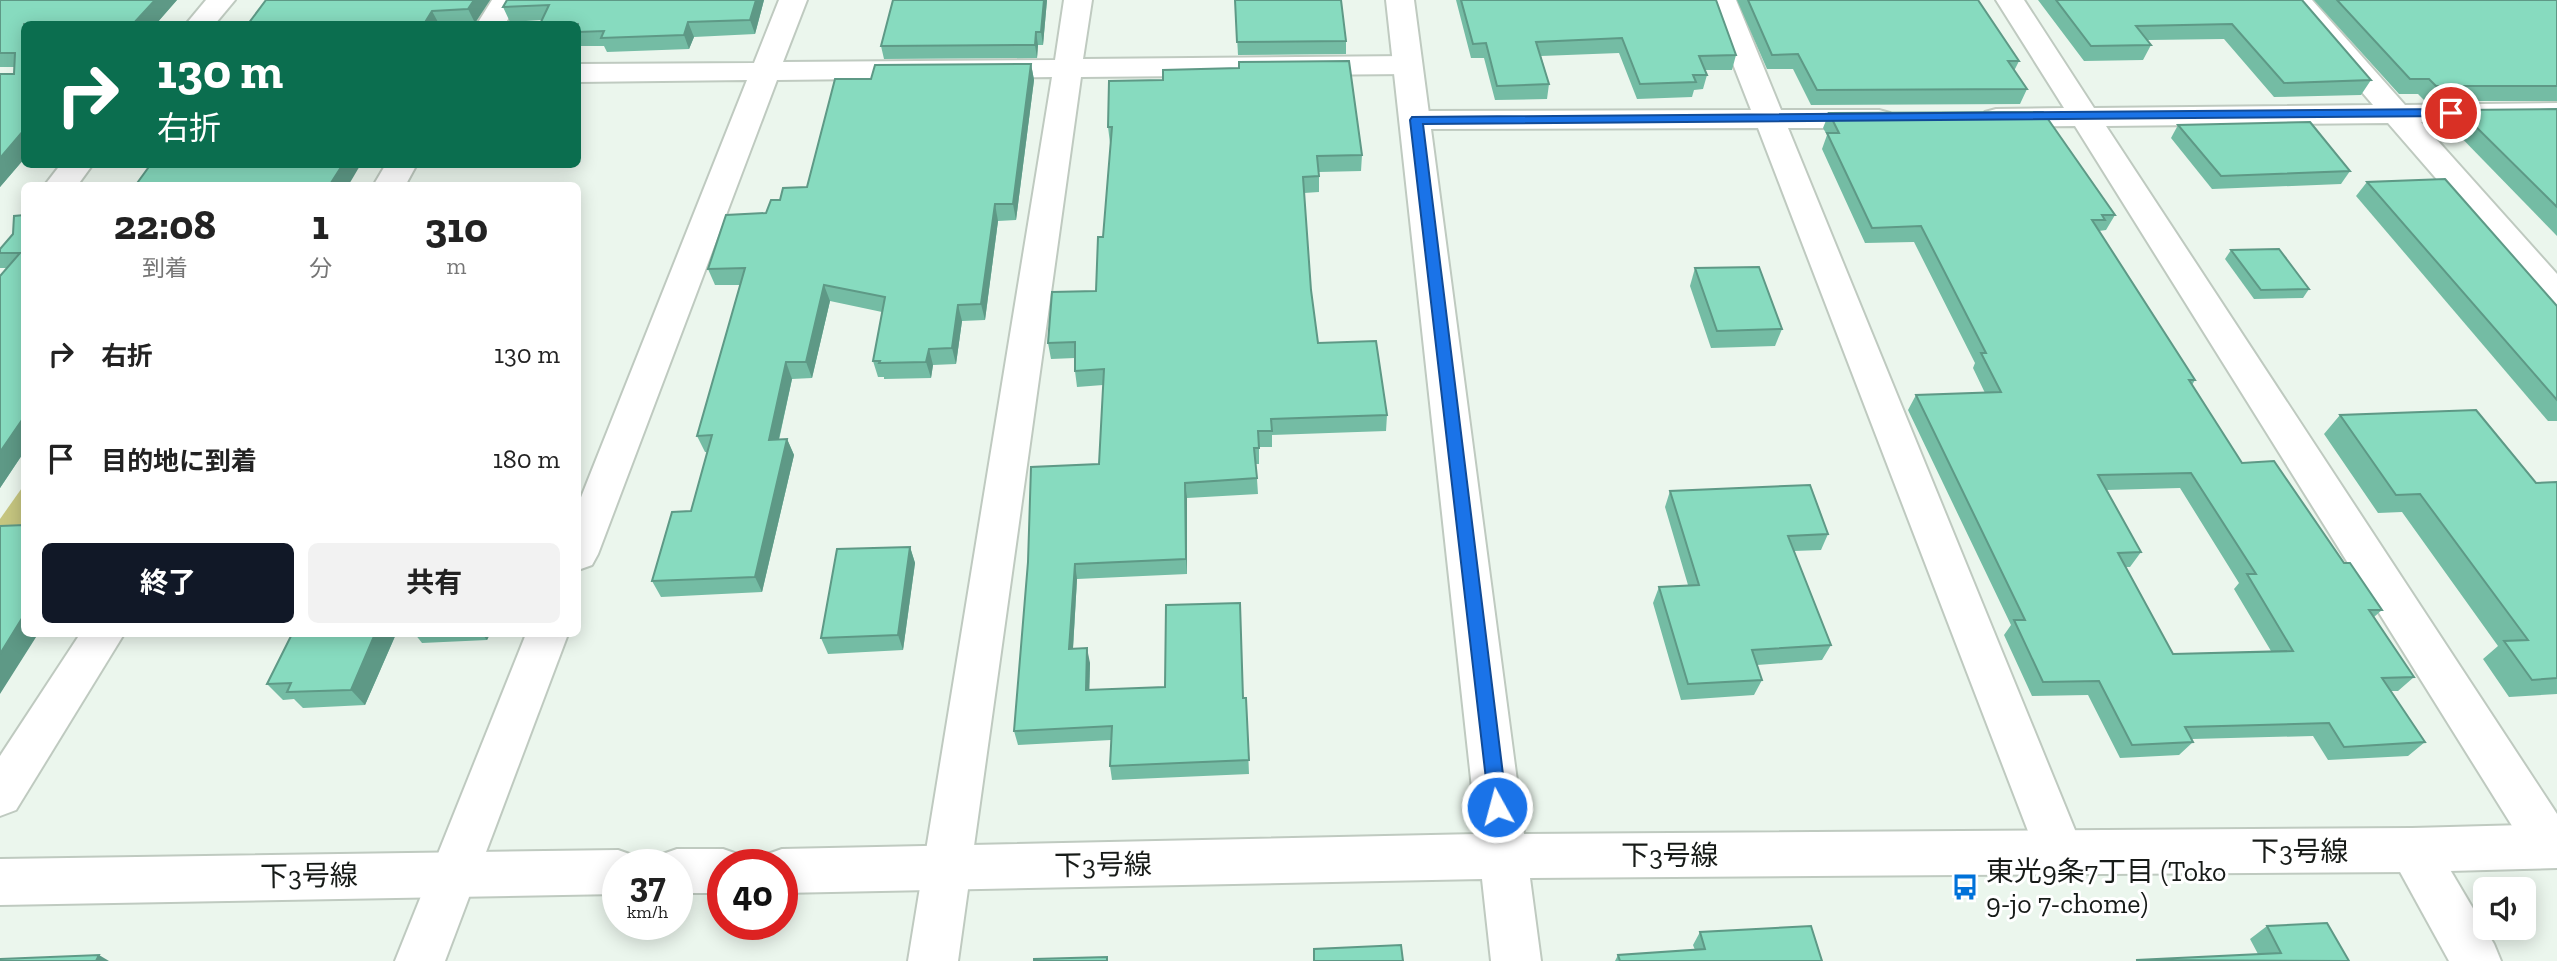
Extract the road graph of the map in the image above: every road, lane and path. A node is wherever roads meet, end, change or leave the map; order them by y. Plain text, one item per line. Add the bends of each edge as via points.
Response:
1 (221, 0) edge
2 (506, 0) edge
3 (793, 0) edge
4 (1078, 0) edge
5 (1400, 0) edge
6 (1722, 0) edge
7 (2010, 0) edge
8 (2297, 0) edge
9 (203, 21) edge
10 (493, 21) edge
11 (1408, 65) junction
12 (1068, 69) junction
13 (765, 71) junction
14 (581, 73) edge
15 (2557, 112) edge
16 (2398, 113) junction
17 (2086, 117) junction
18 (1907, 118) edge
19 (1962, 118) edge
20 (1416, 120) junction
21 (1770, 120) junction
22 (75, 168) edge
23 (63, 182) edge
24 (2557, 296) edge
25 (581, 546) edge
26 (101, 637) edge
27 (546, 637) edge
28 (0, 795) edge
29 (2554, 846) edge
30 (2412, 850) junction
31 (2060, 852) junction
32 (1503, 856) junction
33 (946, 869) junction
34 (798, 871) edge
35 (602, 872) edge
36 (453, 873) junction
37 (0, 882) edge
38 (420, 961) edge
39 (933, 961) edge
40 (1516, 961) edge
41 (2476, 961) edge

1 - 9 street
2 - 10 street
3 - 13 street
4 - 12 street
5 - 11 street
6 - 21 street
7 - 17 street
8 - 16 street
11 - 12 street
11 - 20 street
12 - 13 street
12 - 33 street
13 - 14 street
13 - 25 street
15 - 16 street
16 - 17 street
16 - 24 street
17 - 19 street
17 - 29 street
18 - 21 street
20 - 21 street
20 - 32 street
21 - 31 street
22 - 23 street
26 - 28 street
27 - 36 street
29 - 30 street, 下3号線
30 - 31 street, 下3号線
30 - 41 street
31 - 32 street, 下3号線
32 - 33 street, 下3号線
32 - 40 street
33 - 34 street, 下3号線
33 - 39 street
35 - 36 street, 下3号線
36 - 37 street, 下3号線
36 - 38 street

